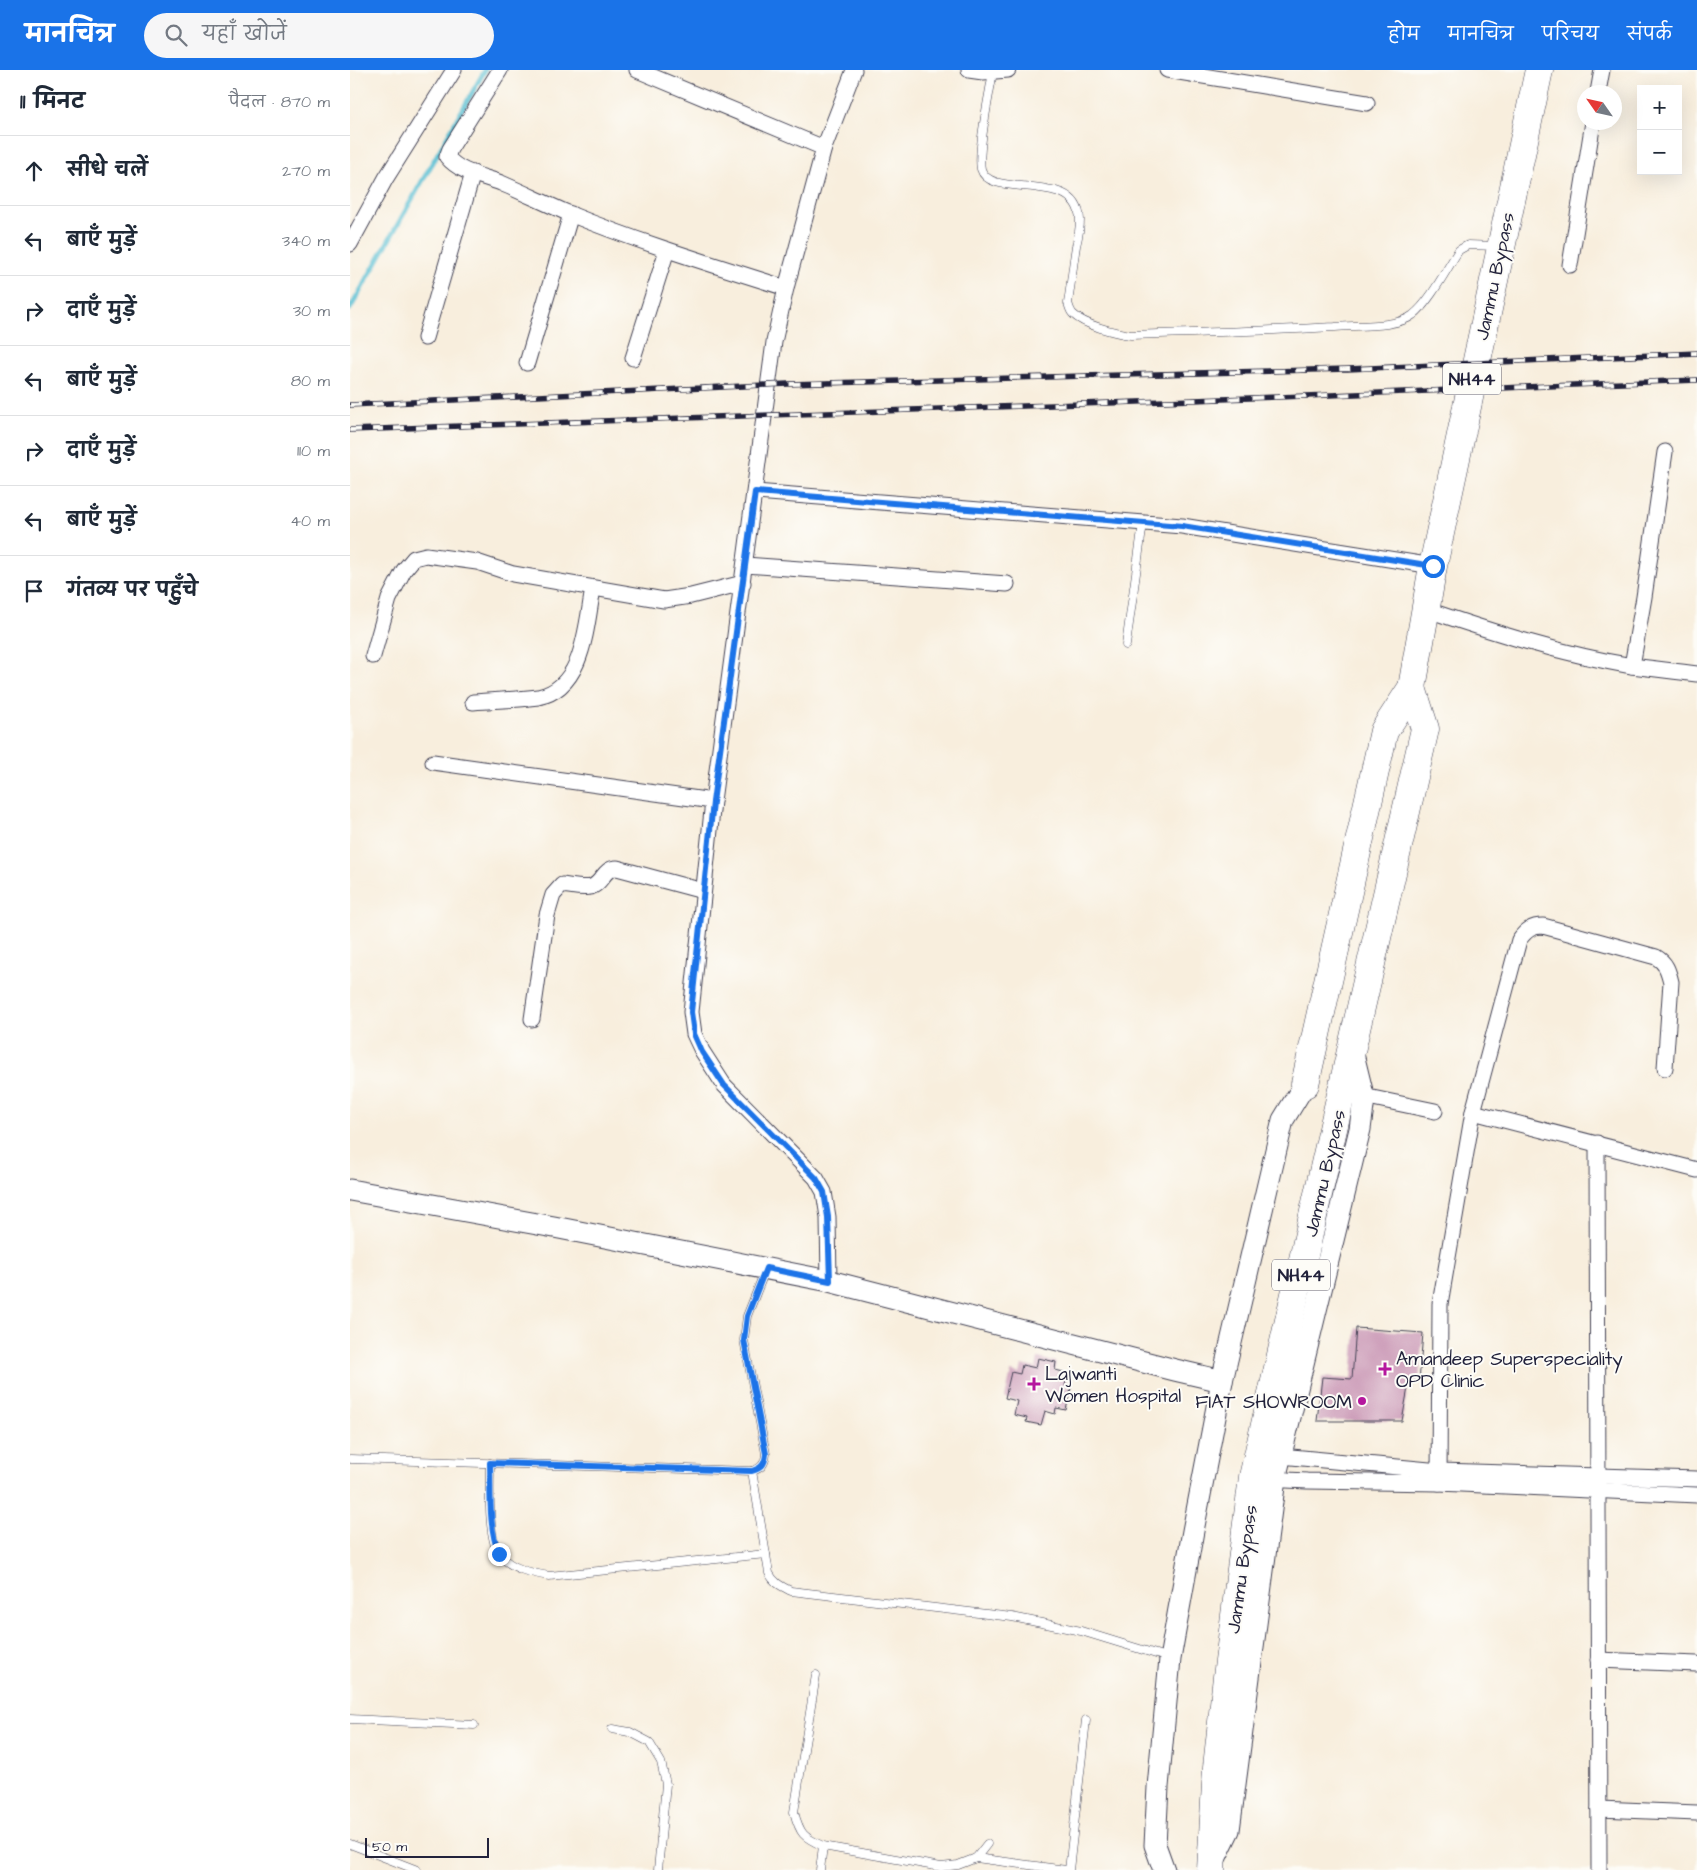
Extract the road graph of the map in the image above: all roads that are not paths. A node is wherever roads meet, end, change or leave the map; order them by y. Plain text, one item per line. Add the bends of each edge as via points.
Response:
1 (454, 70) edge
2 (500, 70) edge
3 (637, 70) edge
4 (854, 70) edge
5 (968, 70) edge
6 (1001, 70) edge
7 (1167, 70) edge
8 (1539, 70) edge
9 (1602, 70) edge
10 (1599, 85) edge
11 (1368, 104) dead end
12 (1592, 130) edge
13 (824, 148) junction
14 (473, 173) junction
15 (571, 214) junction
16 (350, 244) edge
17 (1500, 247) junction
18 (667, 250) junction
19 (1570, 265) dead end
20 (786, 288) junction
21 (425, 338) dead end
22 (633, 358) dead end
23 (527, 363) dead end
24 (1665, 452) dead end
25 (755, 492) junction
26 (1143, 523) junction
27 (745, 565) junction
28 (1433, 566) junction
29 (743, 584) junction
30 (1007, 584) dead end
31 (593, 589) junction
32 (1425, 609) junction
33 (1126, 646) dead end
34 (373, 656) dead end
35 (1632, 666) junction
36 (1697, 674) edge
37 (1412, 688) junction
38 (472, 702) dead end
39 (433, 762) dead end
40 (713, 802) junction
41 (704, 891) junction
42 (532, 1019) dead end
43 (1352, 1049) junction
44 (1665, 1068) dead end
45 (1305, 1084) joint
46 (1363, 1096) junction
47 (1435, 1111) dead end
48 (1473, 1112) junction
49 (1597, 1143) junction
50 (1697, 1170) edge
51 (350, 1190) edge
52 (766, 1268) junction
53 (830, 1281) junction
54 (1222, 1381) junction
55 (1281, 1456) junction
56 (350, 1459) edge
57 (490, 1463) junction
58 (752, 1471) junction
59 (1598, 1475) junction
60 (1439, 1477) junction
61 (1264, 1478) junction
62 (1697, 1479) edge
63 (1598, 1491) junction
64 (1697, 1495) edge
65 (766, 1554) junction
66 (1170, 1659) junction
67 (1598, 1660) junction
68 (1697, 1664) edge
69 (816, 1675) dead end
70 (350, 1719) edge
71 (1086, 1720) dead end
72 (474, 1725) dead end
73 (612, 1729) dead end
74 (1599, 1809) junction
75 (1697, 1813) edge
76 (350, 1844) edge
77 (987, 1844) dead end
78 (823, 1846) junction
79 (976, 1858) junction
80 (940, 1868) edge
81 (1211, 1869) edge
82 (418, 1870) edge
83 (658, 1870) edge
84 (820, 1870) edge
85 (1068, 1870) edge
86 (1164, 1870) edge
87 (1599, 1870) edge

1 - 16 street via 386,178
2 - 14 street via 447,153 450,161
3 - 13 street
4 - 13 street
5 - 6 street
6 - 17 lane via 982,146 981,168 985,176 995,182 1050,189 1065,194 1074,204 1080,219 1068,303 1072,313 1106,330 1130,335 1283,330 1401,321 1422,305 1459,250 1468,245
7 - 11 street
8 - 17 highway, Jammu Bypass / NH44
9 - 10 street
12 - 19 street
13 - 20 street
14 - 15 street
14 - 21 street
15 - 18 street
15 - 23 street
17 - 28 highway, Jammu Bypass / NH44
18 - 20 street
18 - 22 street
20 - 25 street via 774,342
24 - 35 street
25 - 26 street
25 - 27 street
26 - 28 street via 1182,526
26 - 33 lane
27 - 29 street
27 - 30 street
28 - 32 highway, Jammu Bypass / NH44
29 - 31 street via 664,600
29 - 40 street
31 - 34 street via 512,574 477,562 426,555 414,558 389,600
31 - 38 street via 583,643 573,672 564,684 553,692 538,696
32 - 35 street via 1560,650
32 - 37 highway, Jammu Bypass / NH44
35 - 36 street
37 - 43 highway, Jammu Bypass / NH44 via 1425,729
37 - 45 highway, Jammu Bypass / NH44 via 1384,731
39 - 40 street
40 - 41 street
41 - 42 street via 617,868 608,870 594,886 562,885 553,895 547,915
41 - 53 street via 691,1012 694,1034 724,1085 816,1178 824,1192
43 - 46 street
43 - 61 highway, Jammu Bypass / NH44
44 - 48 street via 1671,982 1664,962 1555,929 1534,926 1519,940
45 - 54 street via 1283,1120
46 - 47 street
46 - 55 street via 1360,1129
48 - 49 street
48 - 60 street via 1440,1304
49 - 50 street
49 - 59 street
51 - 52 street
52 - 53 street
52 - 58 lane via 747,1316 744,1340 766,1454 760,1469
53 - 54 street
54 - 66 street
55 - 60 street
55 - 61 street
56 - 57 lane
57 - 58 lane
57 - 65 lane via 494,1543 499,1554 510,1564 531,1572 549,1576
58 - 65 lane
59 - 60 street
59 - 62 street
59 - 63 street
60 - 61 street via 1306,1481
60 - 63 street
61 - 81 highway, Jammu Bypass / NH44 via 1225,1695
63 - 64 street
63 - 67 street
65 - 66 lane via 773,1580 791,1591 1012,1617 1081,1631
66 - 86 street via 1155,1845
67 - 68 street
67 - 74 street
69 - 78 lane via 794,1812 798,1828
70 - 72 lane
71 - 85 lane
73 - 83 lane via 630,1732 649,1742 661,1762 666,1784
74 - 75 street
74 - 87 street
76 - 82 lane
77 - 79 lane
78 - 80 lane
78 - 84 lane
79 - 80 lane
79 - 85 lane

